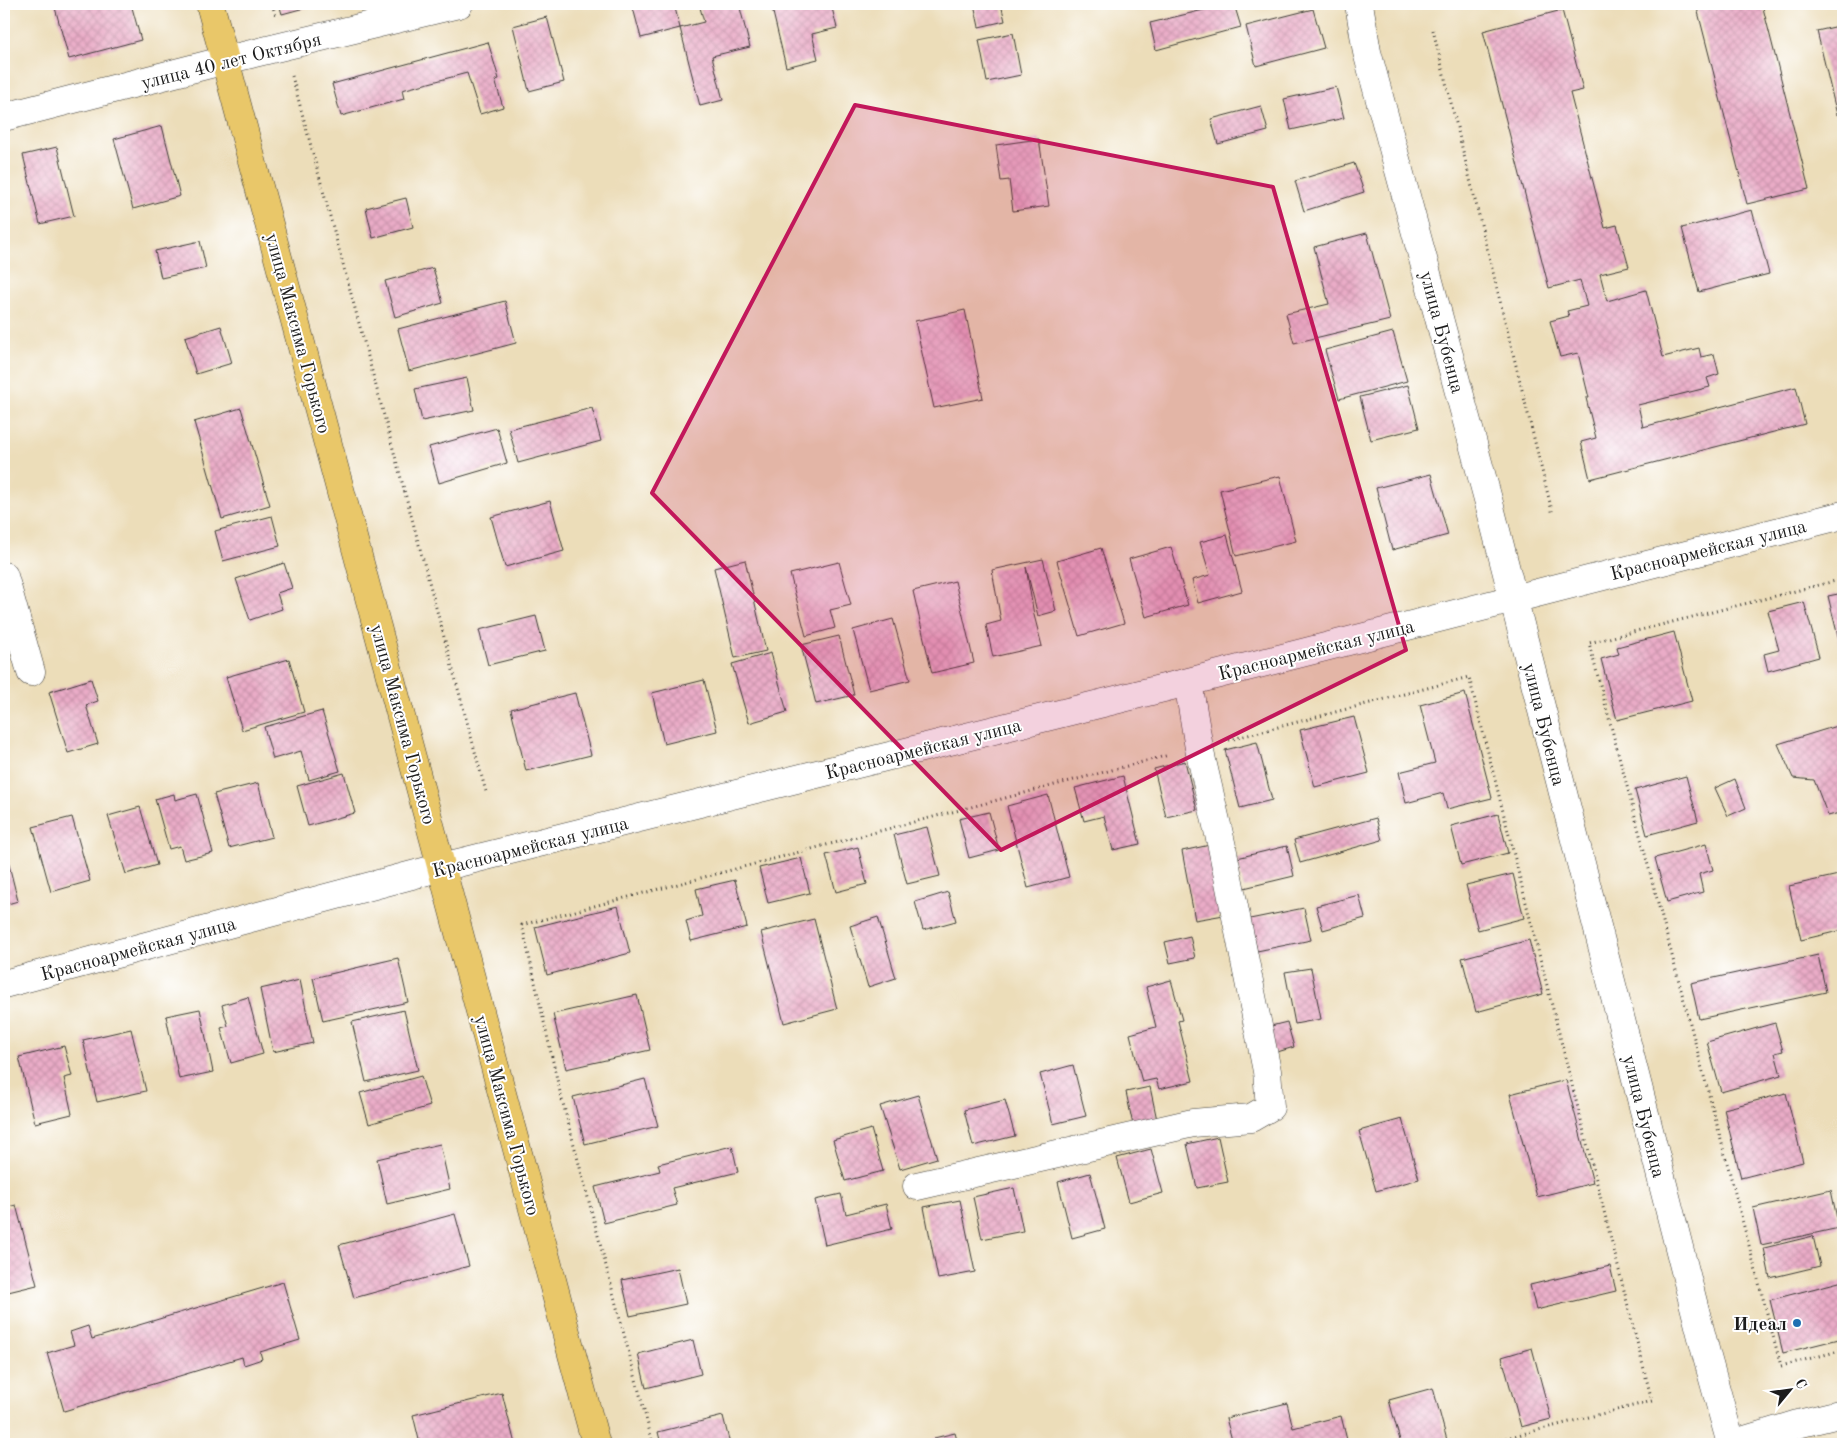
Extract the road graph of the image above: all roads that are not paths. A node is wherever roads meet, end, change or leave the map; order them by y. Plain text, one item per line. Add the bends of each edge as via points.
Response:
1 (210, 4) edge
2 (459, 4) edge
3 (1359, 4) edge
4 (226, 60) junction
5 (4, 117) edge
6 (1843, 515) edge
7 (4, 576) edge
8 (1513, 599) junction
9 (31, 672) dead end
10 (1188, 682) junction
11 (442, 867) junction
12 (4, 984) edge
13 (917, 1186) dead end
14 (1843, 1413) edge
15 (596, 1444) edge
16 (1731, 1444) edge

1 - 4 main road, улица Максима Горького
2 - 4 street, улица 40 лет Октября
3 - 8 street, улица Бубенца via 1370,61
4 - 5 street, улица 40 лет Октября
4 - 11 main road, улица Максима Горького
6 - 8 street, Красноармейская улица
7 - 9 street
8 - 10 street, Красноармейская улица
8 - 16 street, улица Бубенца
10 - 11 street, Красноармейская улица
10 - 13 street via 1267,1071 1270,1107 1251,1118 1192,1123
11 - 12 street, Красноармейская улица
11 - 15 main road, улица Максима Горького
14 - 16 street

